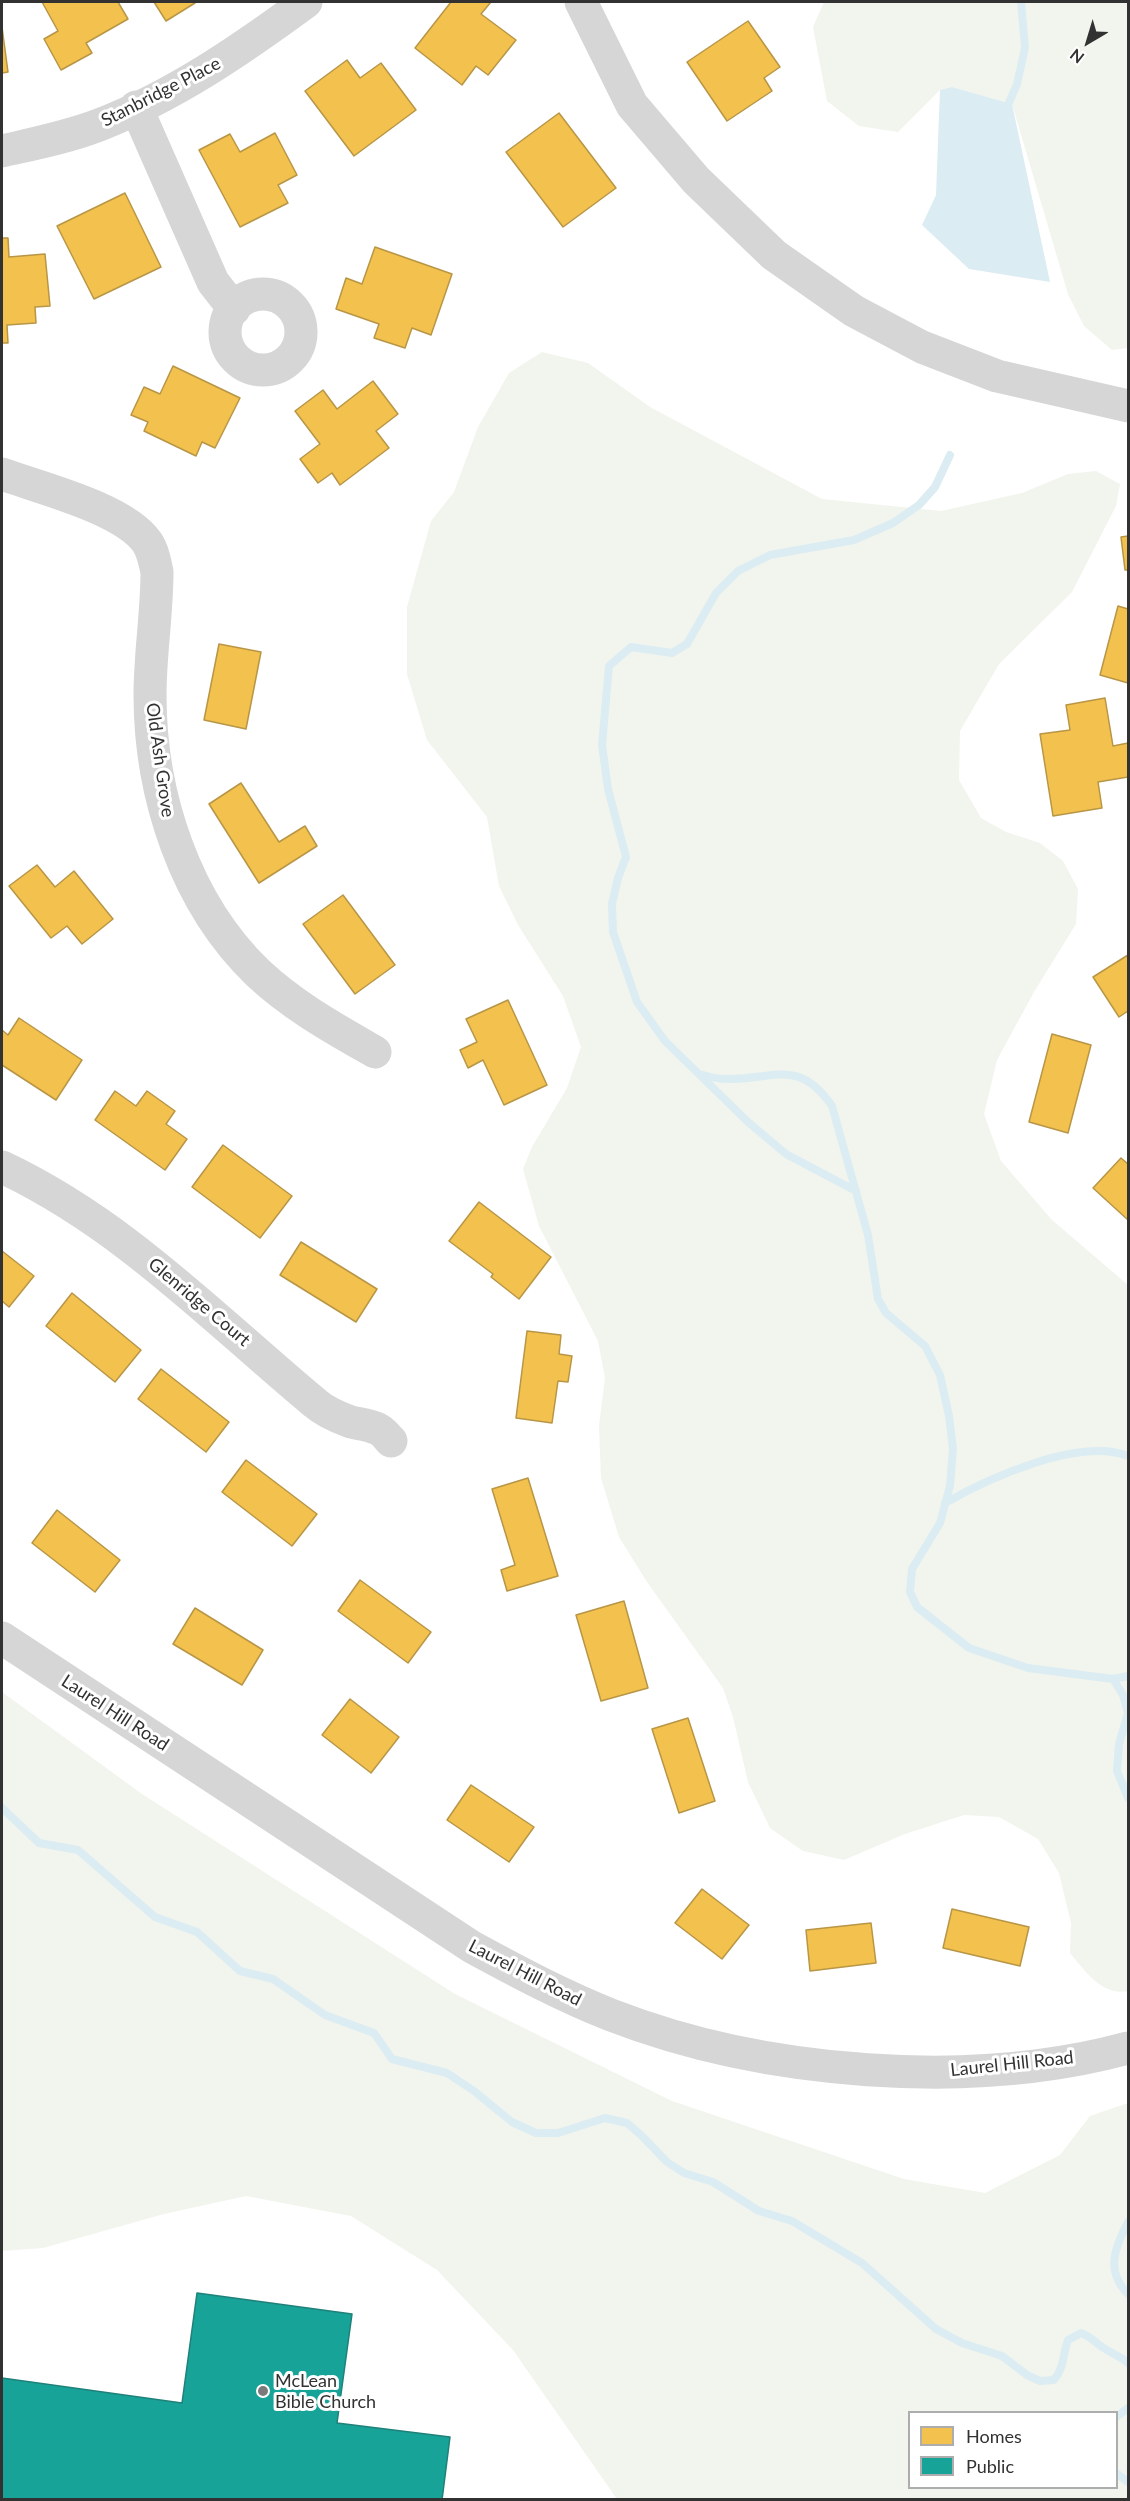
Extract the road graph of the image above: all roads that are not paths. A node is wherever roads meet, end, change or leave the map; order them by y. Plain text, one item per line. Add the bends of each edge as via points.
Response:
1 (306, 2) edge
2 (581, 2) edge
3 (136, 107) junction
4 (2, 151) edge
5 (234, 309) dead end
6 (1128, 406) edge
7 (2, 474) edge
8 (375, 1052) dead end
9 (2, 1167) edge
10 (391, 1441) dead end
11 (2, 1638) edge
12 (1128, 2048) edge

1 - 3 street, Stanbridge Place via 241,49
2 - 6 street via 632,105 696,180 774,255 854,311 922,347 997,376
3 - 4 street, Stanbridge Place via 98,125
3 - 5 street via 213,282
7 - 8 street, Old Ash Grove via 93,506 147,542 157,572 150,694 153,734 165,810 185,867 219,926 258,974 311,1014
9 - 10 street, Glenridge Court via 73,1207 138,1251 317,1405 348,1421 378,1429
11 - 12 street, Laurel Hill Road via 472,1947 540,1984 611,2015 748,2054 819,2066 903,2072 956,2072 1042,2064

